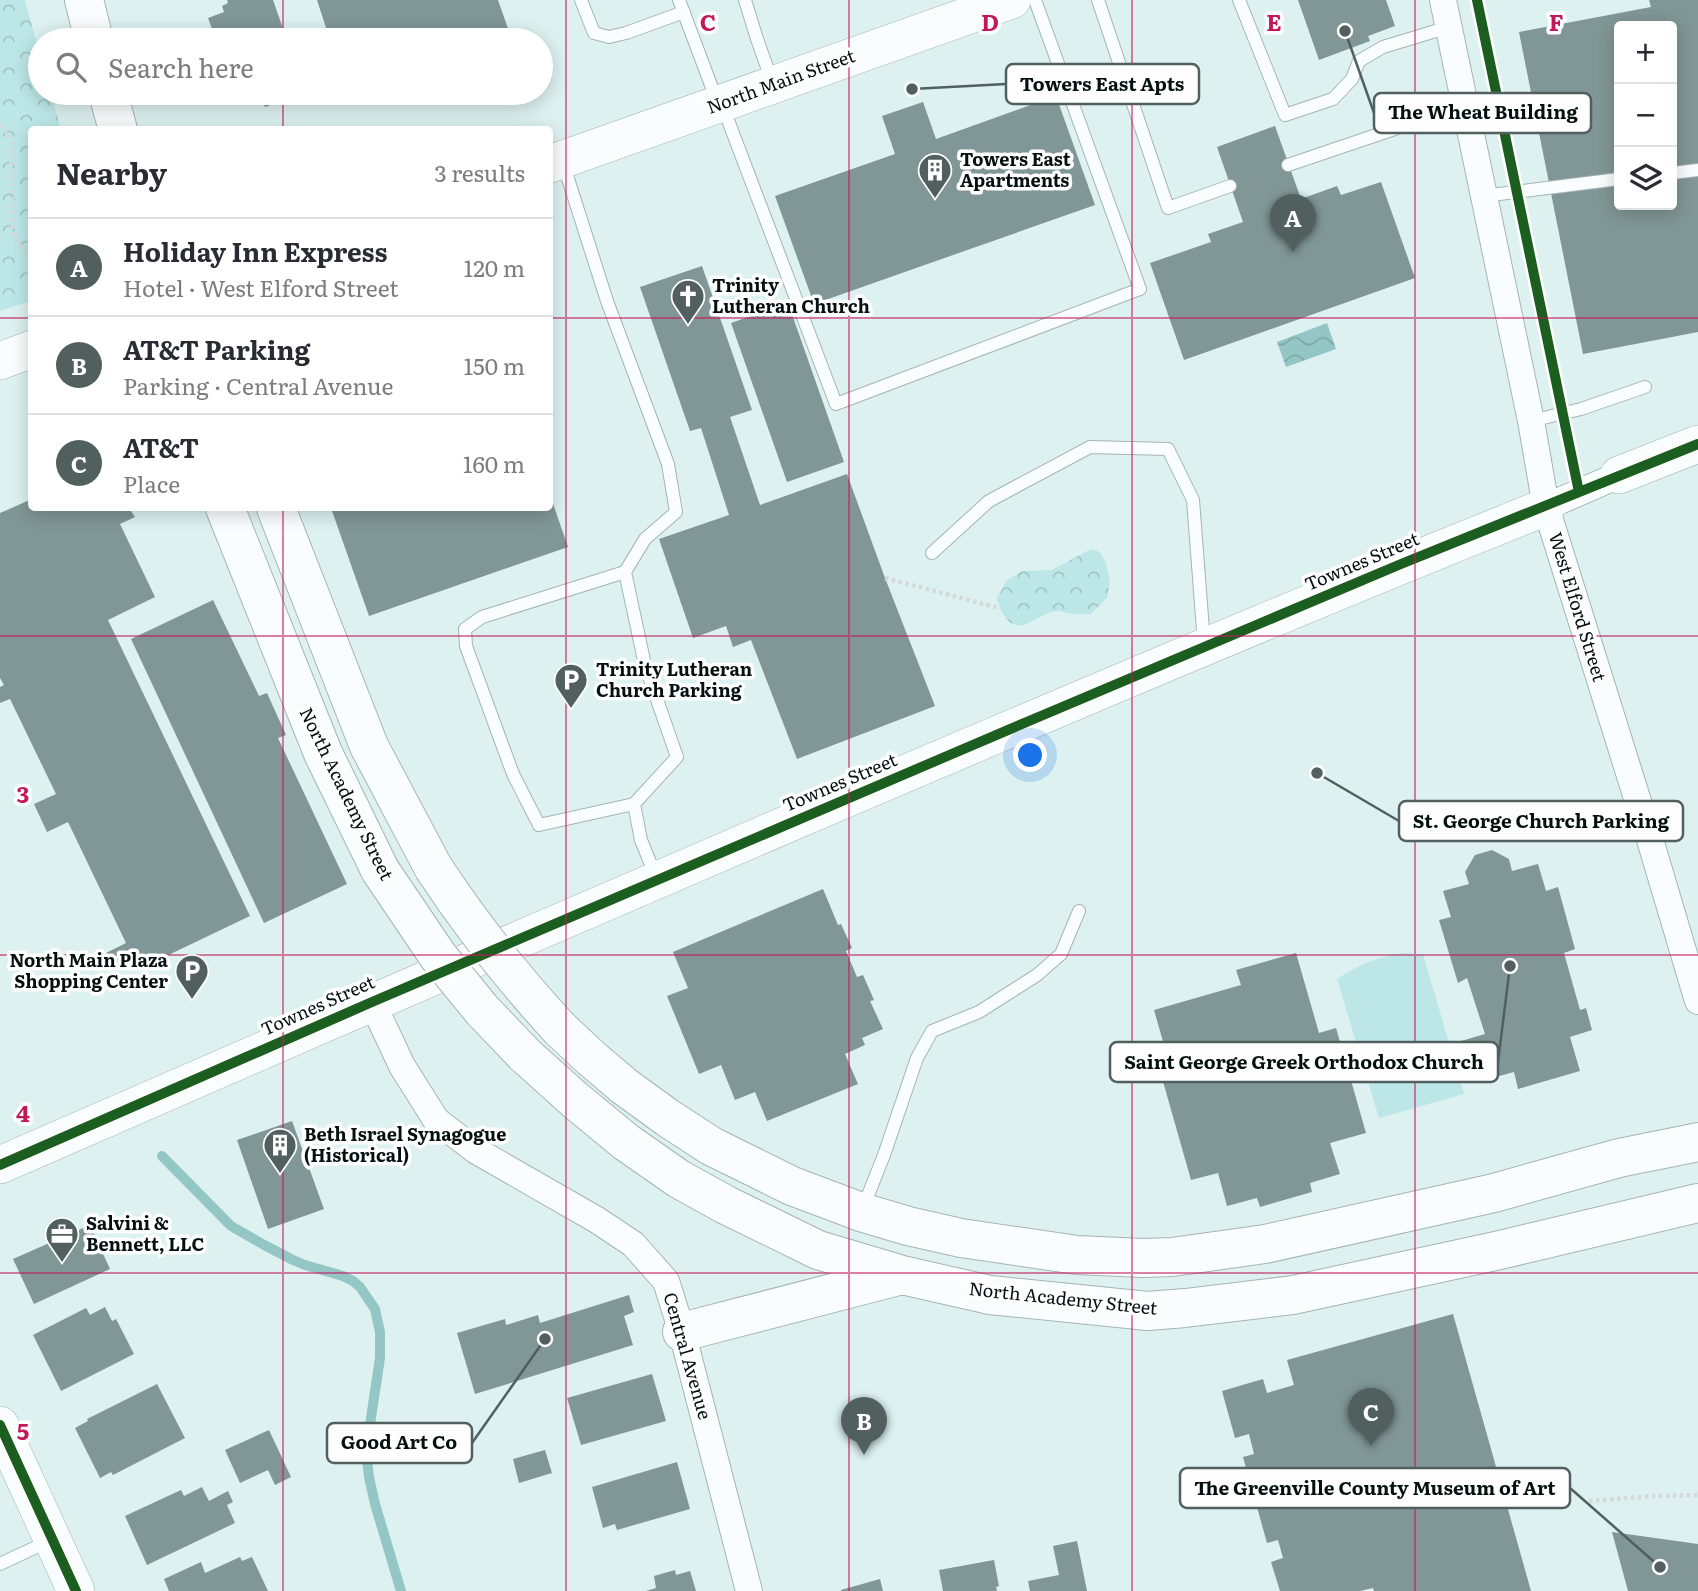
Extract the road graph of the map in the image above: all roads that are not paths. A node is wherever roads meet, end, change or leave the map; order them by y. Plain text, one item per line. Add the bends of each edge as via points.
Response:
1 (84, 0) edge
2 (580, 0) edge
3 (745, 0) edge
4 (1012, 0) edge
5 (1035, 0) edge
6 (1098, 0) edge
7 (1239, 0) edge
8 (1443, 0) edge
9 (681, 6) edge
10 (1449, 27) junction
11 (91, 28) edge
12 (773, 85) junction
13 (720, 104) junction
14 (111, 105) edge
15 (1465, 108) junction
16 (117, 126) edge
17 (556, 162) edge
18 (1289, 165) dead end
19 (1698, 170) edge
20 (1677, 172) edge
21 (1614, 180) edge
22 (1230, 186) dead end
23 (1483, 196) junction
24 (28, 350) edge
25 (0, 361) edge
26 (1645, 387) dead end
27 (1531, 421) junction
28 (1698, 444) edge
29 (1619, 475) joint
30 (1546, 507) junction
31 (226, 511) edge
32 (277, 511) edge
33 (932, 554) dead end
34 (625, 572) junction
35 (1204, 647) junction
36 (634, 804) junction
37 (657, 880) junction
38 (1079, 911) dead end
39 (1698, 1001) edge
40 (372, 1002) junction
41 (1698, 1142) edge
42 (0, 1165) edge
43 (1698, 1203) edge
44 (861, 1212) junction
45 (902, 1275) junction
46 (682, 1332) junction
47 (0, 1425) edge
48 (52, 1539) junction
49 (0, 1564) edge
50 (76, 1591) edge
51 (749, 1591) edge

1 - 11 highway
2 - 9 lane via 594,33 609,37
3 - 12 lane
4 - 12 street, North Main Street
5 - 13 lane via 1140,289 836,404
6 - 22 lane via 1168,208
7 - 10 lane via 1286,115 1333,99 1352,79 1359,61 1382,47
8 - 10 street, West Elford Street
9 - 13 lane
10 - 15 street, West Elford Street
12 - 13 street, North Main Street
13 - 17 street, North Main Street
14 - 16 highway
15 - 18 lane
15 - 23 street, West Elford Street
17 - 34 lane via 668,464 677,513 645,539
19 - 20 lane
21 - 23 lane
23 - 27 street, West Elford Street
24 - 25 street
26 - 27 lane
27 - 30 street, West Elford Street
28 - 29 street, Townes Street
29 - 30 street, Townes Street
30 - 35 street, Townes Street
30 - 39 street, West Elford Street
31 - 45 highway, North Academy Street, bridge via 323,753 380,870 438,956 482,1010 575,1100 679,1179 818,1250
32 - 44 highway, bridge via 369,746 433,867 527,994 624,1086 668,1118 711,1146 792,1186
33 - 35 lane via 989,501 1090,447 1168,449 1193,500
34 - 36 lane via 645,665 677,757
34 - 36 lane via 482,617 465,629 466,646 513,774 539,825
35 - 37 street, Townes Street
36 - 37 lane via 641,840
37 - 40 street, Townes Street
38 - 44 lane via 1061,954 1037,975 979,1012 932,1031 917,1058
40 - 42 street, Townes Street
40 - 46 street, Central Avenue via 402,1066 436,1120 475,1150 632,1244 666,1281
41 - 44 highway via 1265,1244 1172,1257 1077,1255 961,1238
43 - 45 highway, North Academy Street via 1306,1292 1185,1308 1148,1311 990,1295
45 - 46 highway
46 - 51 street, Central Avenue
47 - 48 street
48 - 49 lane
48 - 50 street

